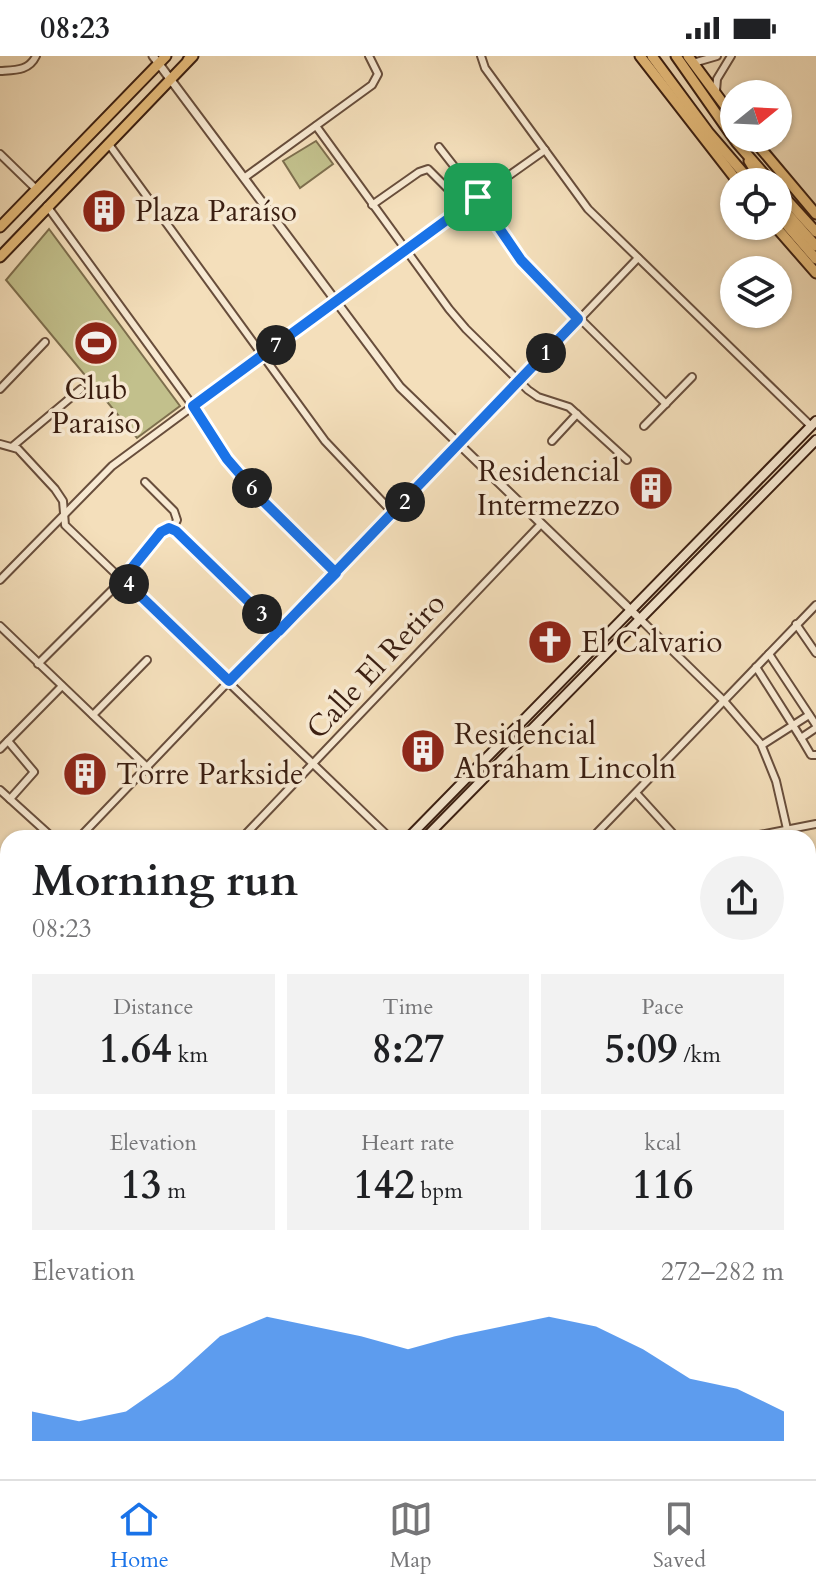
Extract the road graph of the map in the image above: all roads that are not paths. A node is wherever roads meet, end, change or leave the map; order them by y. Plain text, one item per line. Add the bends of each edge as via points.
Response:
1 (36, 56) edge
2 (369, 56) edge
3 (480, 56) edge
4 (640, 56) edge
5 (652, 56) edge
6 (669, 56) edge
7 (676, 56) edge
8 (717, 56) edge
9 (731, 56) edge
10 (191, 57) edge
11 (159, 58) edge
12 (691, 60) edge
13 (0, 71) edge
14 (690, 76) junction
15 (169, 79) junction
16 (716, 95) junction
17 (720, 100) edge
18 (720, 119) edge
19 (316, 126) junction
20 (108, 143) junction
21 (439, 147) dead end
22 (545, 150) junction
23 (745, 152) edge
24 (764, 152) edge
25 (0, 154) edge
26 (727, 168) edge
27 (739, 168) edge
28 (759, 168) edge
29 (244, 178) junction
30 (36, 189) junction
31 (478, 197) junction
32 (372, 205) junction
33 (792, 205) edge
34 (47, 206) junction
35 (461, 210) junction
36 (816, 212) edge
37 (792, 219) edge
38 (0, 227) edge
39 (792, 231) edge
40 (816, 232) edge
41 (787, 240) edge
42 (816, 246) edge
43 (404, 250) junction
44 (0, 257) edge
45 (638, 258) junction
46 (816, 259) edge
47 (816, 273) edge
48 (335, 302) junction
49 (578, 319) junction
50 (45, 342) dead end
51 (262, 355) junction
52 (692, 377) dead end
53 (520, 382) junction
54 (0, 389) edge
55 (81, 389) dead end
56 (666, 404) junction
57 (193, 406) junction
58 (577, 414) junction
59 (814, 423) edge
60 (644, 426) dead end
61 (816, 440) edge
62 (552, 441) dead end
63 (0, 444) edge
64 (13, 446) junction
65 (458, 446) junction
66 (627, 460) dead end
67 (145, 482) dead end
68 (63, 514) junction
69 (394, 514) junction
70 (541, 524) junction
71 (169, 528) junction
72 (336, 573) junction
73 (123, 579) junction
74 (0, 580) edge
75 (816, 605) edge
76 (630, 610) junction
77 (640, 619) junction
78 (796, 624) junction
79 (0, 626) edge
80 (279, 631) junction
81 (816, 653) edge
82 (769, 654) junction
83 (147, 660) dead end
84 (38, 664) junction
85 (756, 667) junction
86 (229, 681) junction
87 (62, 686) junction
88 (724, 701) junction
89 (93, 715) junction
90 (809, 715) junction
91 (794, 726) junction
92 (816, 726) edge
93 (801, 738) junction
94 (8, 741) junction
95 (762, 745) junction
96 (0, 749) edge
97 (816, 755) edge
98 (313, 766) junction
99 (148, 768) junction
100 (0, 790) edge
101 (637, 794) junction
102 (10, 799) junction
103 (816, 824) edge
104 (787, 829) junction
105 (44, 830) edge
106 (87, 830) edge
107 (250, 830) edge
108 (381, 830) edge
109 (416, 830) edge
110 (433, 830) edge
111 (600, 830) edge
112 (670, 830) edge
113 (782, 830) edge

1 - 13 street via 21,70
2 - 19 street via 377,79
3 - 22 street
4 - 26 main road
5 - 27 main road
6 - 14 main road
7 - 14 main road
8 - 12 street
9 - 16 street via 717,79
10 - 15 main road
11 - 15 street
11 - 30 main road
12 - 16 main road
14 - 18 main road
15 - 20 main road
15 - 29 street
16 - 17 main road
19 - 29 street
19 - 32 street
20 - 34 main road
20 - 51 street
21 - 31 street
22 - 31 street
22 - 45 street via 588,209
23 - 28 main road
24 - 36 main road
25 - 30 street
29 - 48 street
30 - 38 main road
31 - 35 street
31 - 49 street via 521,260
32 - 35 street via 428,169
32 - 43 street
33 - 40 main road
34 - 44 main road
34 - 57 street
35 - 43 street
37 - 42 main road
39 - 46 main road
41 - 47 main road
43 - 48 street
43 - 53 street via 466,329
45 - 49 street
45 - 59 street
48 - 51 street
48 - 65 street via 400,387
49 - 53 street
49 - 56 street
50 - 54 street
51 - 57 street
51 - 69 street via 325,441
52 - 56 street
53 - 58 street via 538,397
53 - 65 street
55 - 64 street
56 - 60 street
57 - 68 street via 112,466
57 - 72 street via 227,459
58 - 62 street
58 - 66 street
59 - 76 main road
61 - 77 main road
63 - 64 street
64 - 68 street via 55,489
65 - 69 street
65 - 70 street
67 - 71 street via 177,515
68 - 73 street via 65,525
68 - 74 street
69 - 72 street
70 - 76 street
70 - 98 street, Calle El Retiro
71 - 73 street
71 - 80 street
72 - 80 street
73 - 84 street
73 - 86 street
75 - 78 street
76 - 77 street
76 - 109 main road
77 - 88 street
77 - 110 main road
78 - 81 street
78 - 82 street
79 - 84 street
80 - 86 street
82 - 85 street
82 - 90 street
83 - 89 street
84 - 87 street
85 - 88 street
85 - 91 street
86 - 98 street
86 - 99 street
87 - 89 street
87 - 94 street
88 - 95 street
88 - 101 street
89 - 99 street
90 - 91 street
90 - 92 street
91 - 93 street
91 - 95 street
92 - 93 street
93 - 97 street
94 - 96 street
94 - 102 street via 34,772
95 - 104 street
98 - 107 street, Calle El Retiro
98 - 108 street
99 - 106 street
100 - 102 street
101 - 111 street
101 - 112 street
102 - 105 street
103 - 104 street
104 - 113 street

